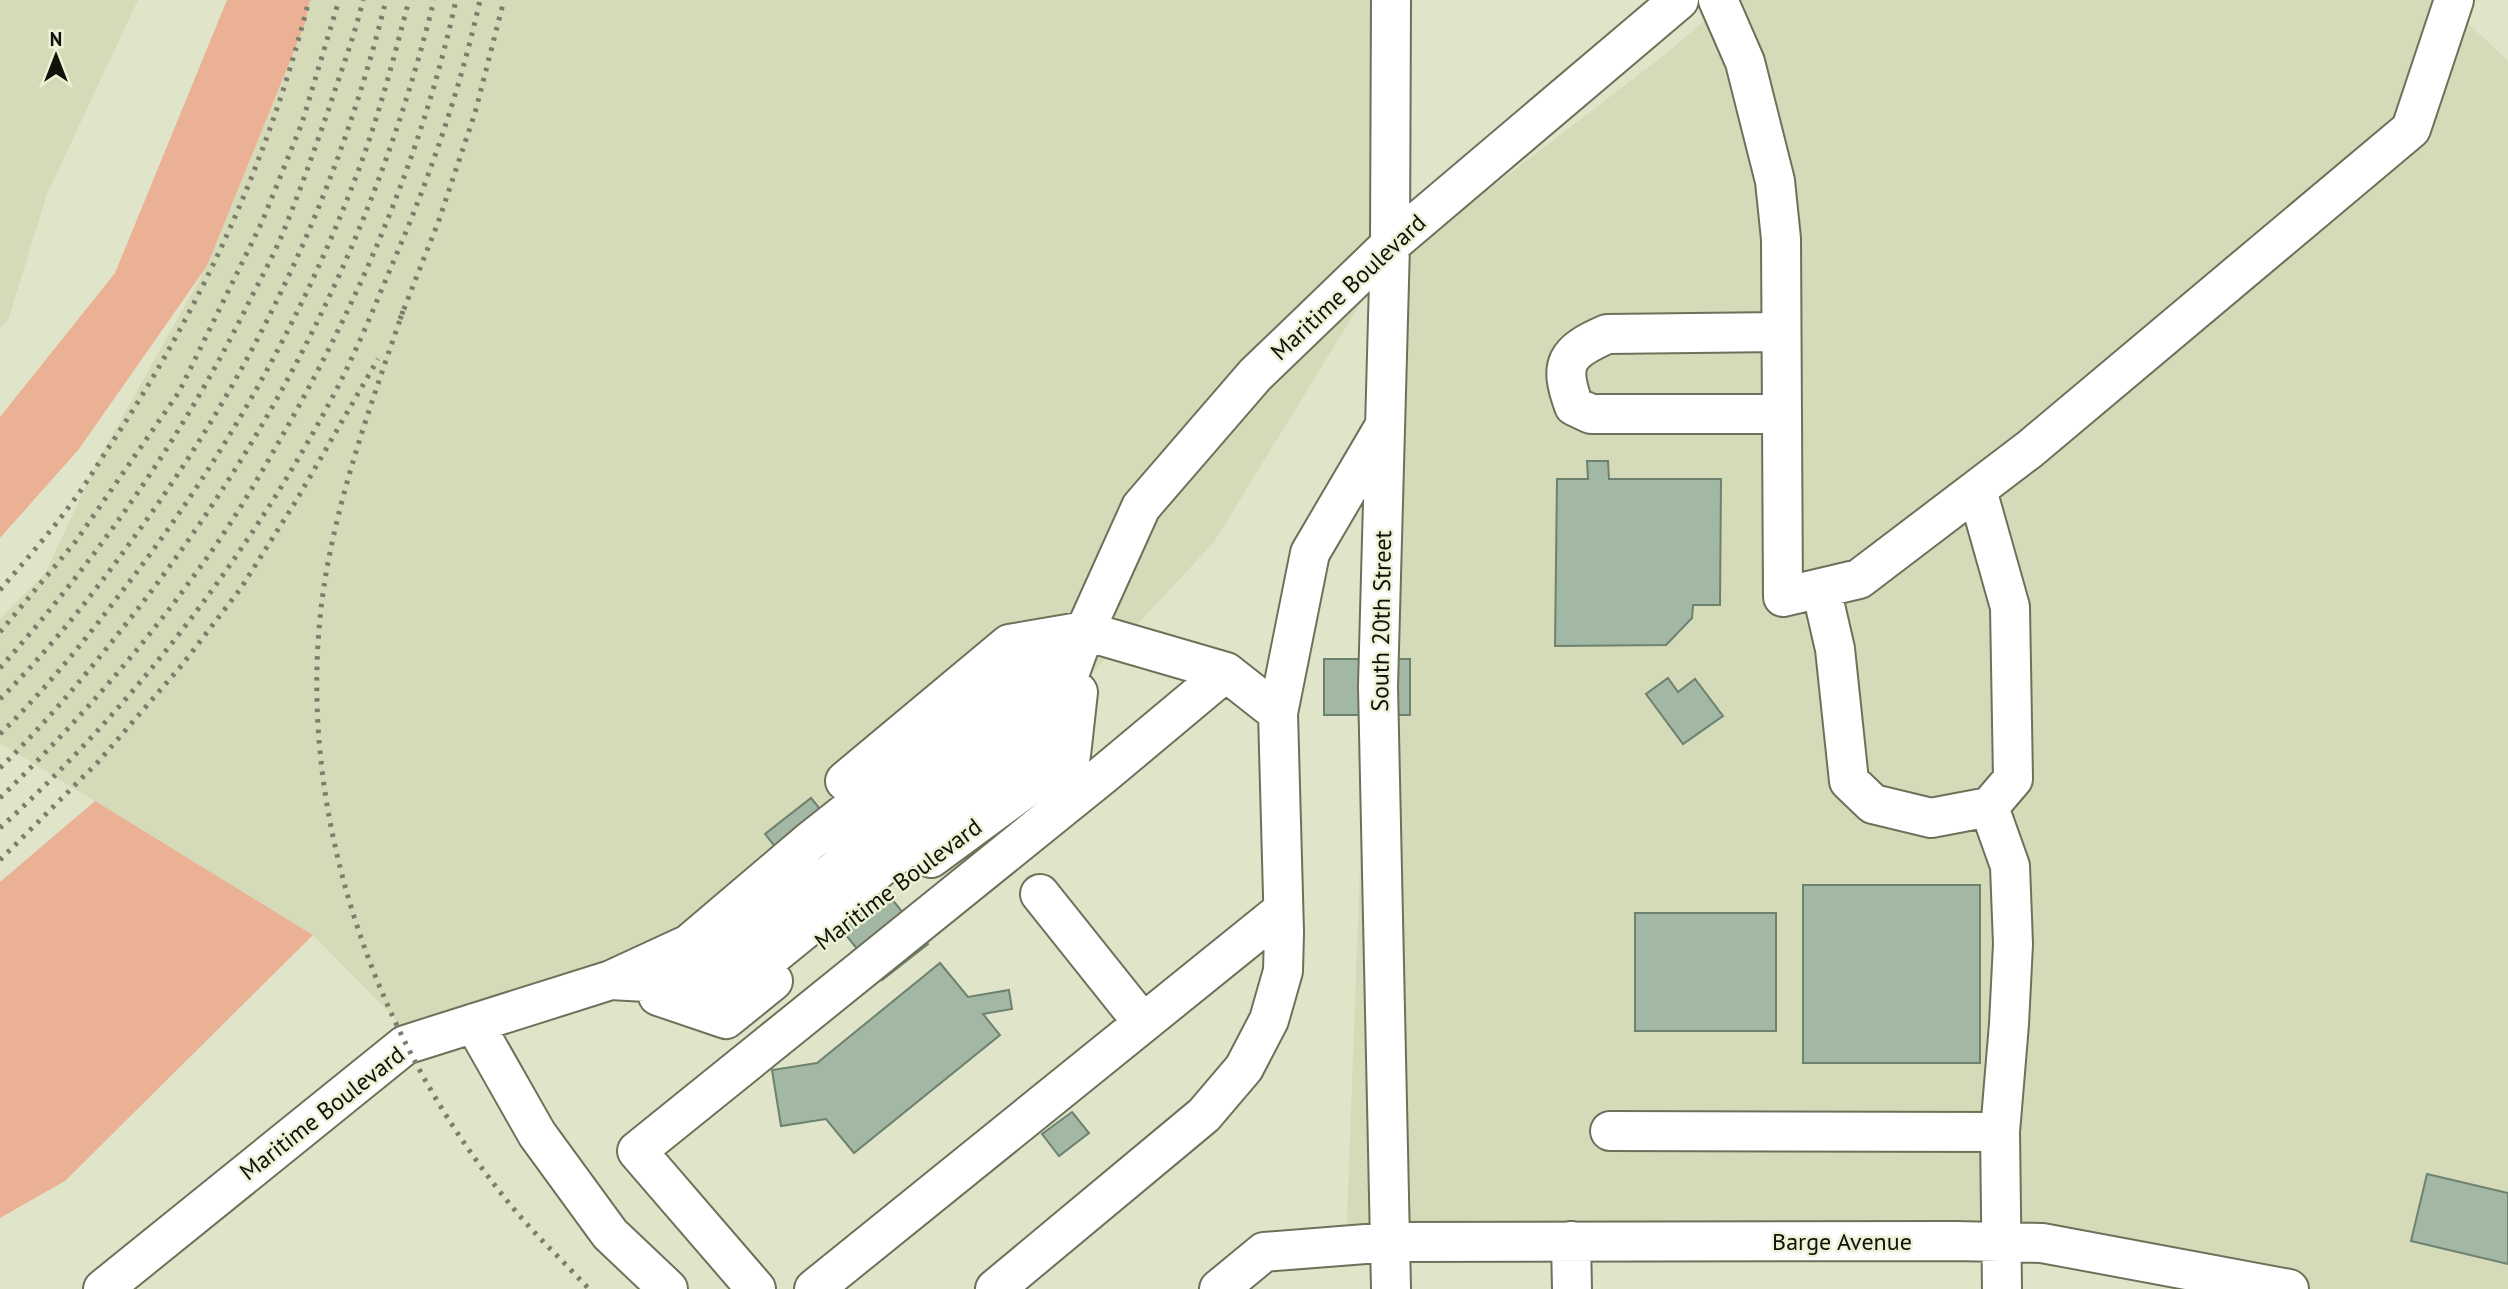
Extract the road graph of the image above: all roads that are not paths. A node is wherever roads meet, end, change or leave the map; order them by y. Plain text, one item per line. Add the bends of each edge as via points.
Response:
1 (1391, 0) edge
2 (1679, 0) edge
3 (1718, 0) edge
4 (2454, 0) edge
5 (1390, 245) junction
6 (1782, 332) junction
7 (1782, 414) junction
8 (1385, 425) junction
9 (1977, 490) junction
10 (1821, 588) junction
11 (1085, 631) junction
12 (1226, 672) junction
13 (1278, 713) junction
14 (1989, 807) junction
15 (1040, 894) dead end
16 (1283, 910) junction
17 (611, 980) junction
18 (474, 1023) junction
19 (1143, 1023) junction
20 (1610, 1131) dead end
21 (2000, 1132) junction
22 (1571, 1241) junction
23 (1391, 1242) junction
24 (2001, 1242) junction
25 (103, 1289) edge
26 (668, 1289) edge
27 (756, 1289) edge
28 (814, 1289) edge
29 (995, 1289) edge
30 (1219, 1289) edge
31 (1391, 1289) edge
32 (1572, 1289) edge
33 (2002, 1289) edge
34 (2288, 1289) edge

1 - 5 street, South 20th Street
2 - 5 street, Maritime Boulevard
3 - 6 street via 1745,62 1775,181 1782,239
4 - 9 street via 2411,129
5 - 8 street, South 20th Street
5 - 11 street, Maritime Boulevard via 1255,374 1142,507
6 - 7 street
6 - 7 street via 1607,334 1581,345 1570,357 1565,382 1574,407 1591,414
7 - 10 street via 1783,597
8 - 13 street via 1310,552
8 - 23 street, South 20th Street via 1378,687
9 - 10 street via 1859,579
9 - 14 street via 2010,607 2013,779
10 - 14 street via 1835,649 1849,782 1873,804 1931,818
11 - 12 street
11 - 17 street, Maritime Boulevard via 1016,677 809,842 690,944
11 - 17 street, Maritime Boulevard via 1049,730 734,988
12 - 13 street
12 - 27 street via 637,1151
13 - 16 street
14 - 21 street via 2011,879 2009,1024
15 - 19 street
16 - 19 street
16 - 29 street via 1283,971 1269,1020 1244,1068 1204,1115
17 - 18 street, Maritime Boulevard
18 - 25 street, Maritime Boulevard via 405,1045
18 - 26 street via 537,1134 610,1234
19 - 28 street
20 - 21 street
21 - 24 street
22 - 23 street, Barge Avenue
22 - 24 street, Barge Avenue
22 - 32 street
23 - 30 street, Barge Avenue via 1264,1252
23 - 31 street, South 20th Street
24 - 33 street
24 - 34 street, Barge Avenue via 2042,1243

